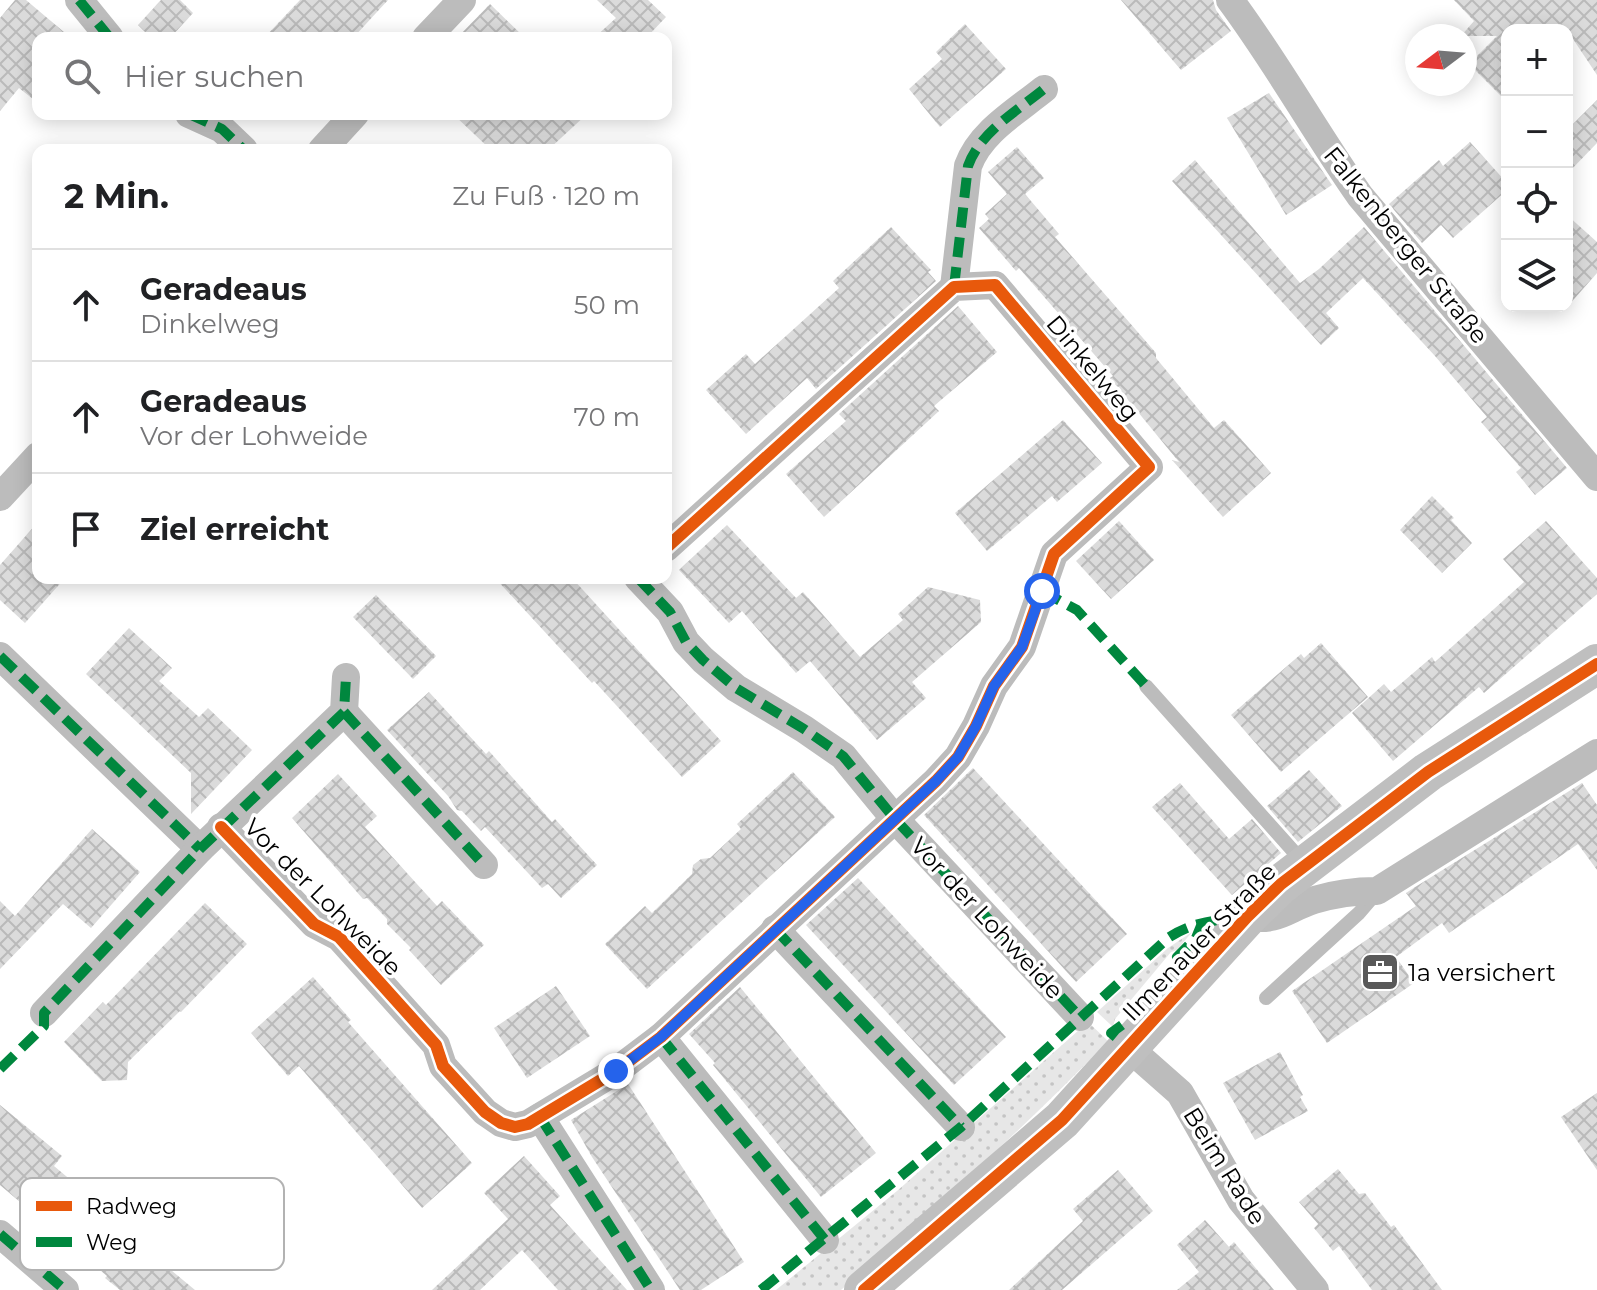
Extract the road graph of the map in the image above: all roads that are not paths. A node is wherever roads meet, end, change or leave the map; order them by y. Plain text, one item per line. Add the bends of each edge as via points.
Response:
1 (79, 0) edge
2 (462, 0) edge
3 (1230, 0) edge
4 (105, 32) edge
5 (432, 32) edge
6 (1044, 89) dead end
7 (202, 120) edge
8 (350, 120) edge
9 (238, 144) edge
10 (328, 144) edge
11 (954, 287) junction
12 (32, 462) edge
13 (1597, 477) edge
14 (0, 497) edge
15 (672, 543) edge
16 (644, 584) edge
17 (0, 656) edge
18 (1597, 664) edge
19 (346, 677) dead end
20 (1146, 686) dead end
21 (344, 712) junction
22 (1597, 753) edge
23 (894, 818) junction
24 (221, 827) junction
25 (200, 849) junction
26 (484, 865) dead end
27 (1306, 865) junction
28 (1377, 891) junction
29 (1247, 917) junction
30 (775, 929) junction
31 (1266, 998) dead end
32 (44, 1013) dead end
33 (1080, 1017) dead end
34 (661, 1037) junction
35 (1129, 1048) junction
36 (540, 1117) junction
37 (961, 1127) dead end
38 (0, 1234) edge
39 (825, 1240) dead end
40 (20, 1251) edge
41 (42, 1270) edge
42 (65, 1290) edge
43 (651, 1290) edge
44 (864, 1290) edge
45 (1315, 1290) edge

1 - 4 street
2 - 5 street
3 - 13 street, Falkenberger Straße via 1360,196
6 - 11 street via 972,152
7 - 9 street
8 - 10 street
11 - 15 street
11 - 23 street, Dinkelweg via 995,285 1149,467 1054,554 1022,647 994,686 958,757
12 - 14 street
16 - 23 street, Vor der Lohweide via 703,660 736,688 843,756
17 - 25 street
18 - 27 street, Ilmenauer Straße via 1428,772
19 - 21 street
20 - 27 lane
21 - 24 street, Vor der Lohweide
21 - 26 street
22 - 28 street
23 - 30 street, Vor der Lohweide
23 - 33 street, Vor der Lohweide
24 - 25 street, Vor der Lohweide
24 - 36 street, Vor der Lohweide via 314,924 339,937 436,1045 443,1066 485,1112 515,1127
25 - 32 street, Vor der Lohweide
27 - 29 street, Ilmenauer Straße
28 - 29 street via 1312,901 1273,918
28 - 31 lane
29 - 35 street, Ilmenauer Straße
30 - 34 street, Vor der Lohweide
30 - 37 street
34 - 36 street, Vor der Lohweide
34 - 39 street
35 - 44 street, Ilmenauer Straße via 1062,1120
35 - 45 street, Beim Rade via 1180,1093 1241,1200
36 - 43 street
38 - 40 street
41 - 42 street

